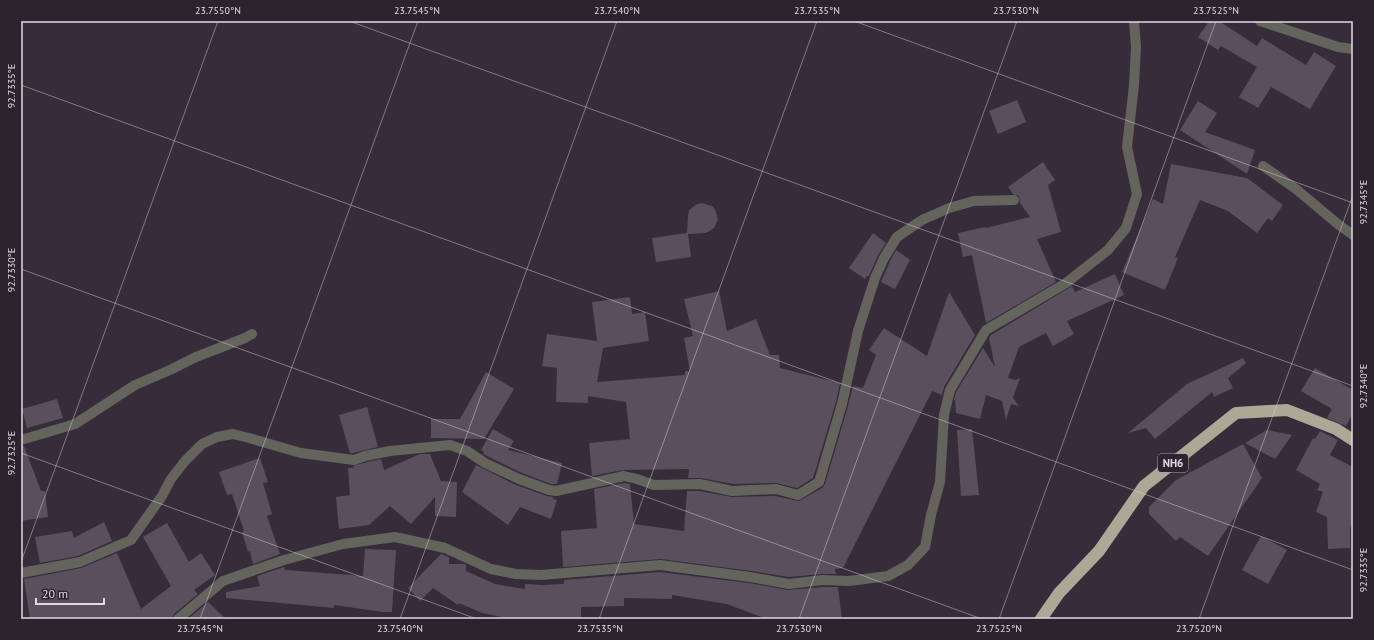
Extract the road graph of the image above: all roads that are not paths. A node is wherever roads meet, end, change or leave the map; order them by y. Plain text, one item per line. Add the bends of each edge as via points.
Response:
1 (1134, 21) edge
2 (1260, 21) edge
3 (1353, 49) edge
4 (1263, 166) dead end
5 (1014, 200) dead end
6 (1353, 235) edge
7 (252, 334) dead end
8 (21, 440) edge
9 (1353, 440) edge
10 (21, 574) edge
11 (178, 619) edge
12 (1041, 619) edge

1 - 11 street via 1136,47 1128,147 1137,194 1126,228 1108,250 1066,283 986,330 950,390 944,415 940,482 925,547 908,565 888,576 849,582 822,580 789,584 660,565 541,575 516,574 491,569 445,548 395,537 343,544 284,560 223,581
2 - 3 street via 1338,47
4 - 6 street
5 - 10 street via 974,201 949,208 922,220 897,237 875,278 858,331 842,404 819,482 798,495 776,489 732,491 700,484 654,485 624,476 556,491 519,479 485,463 467,451 450,445 390,451 354,460 301,453 233,434 217,437 202,444 171,479 131,540 80,562
7 - 8 street via 135,384 75,424
9 - 12 highway, NH6 via 1336,429 1287,410 1236,413 1144,486 1099,551 1059,593

